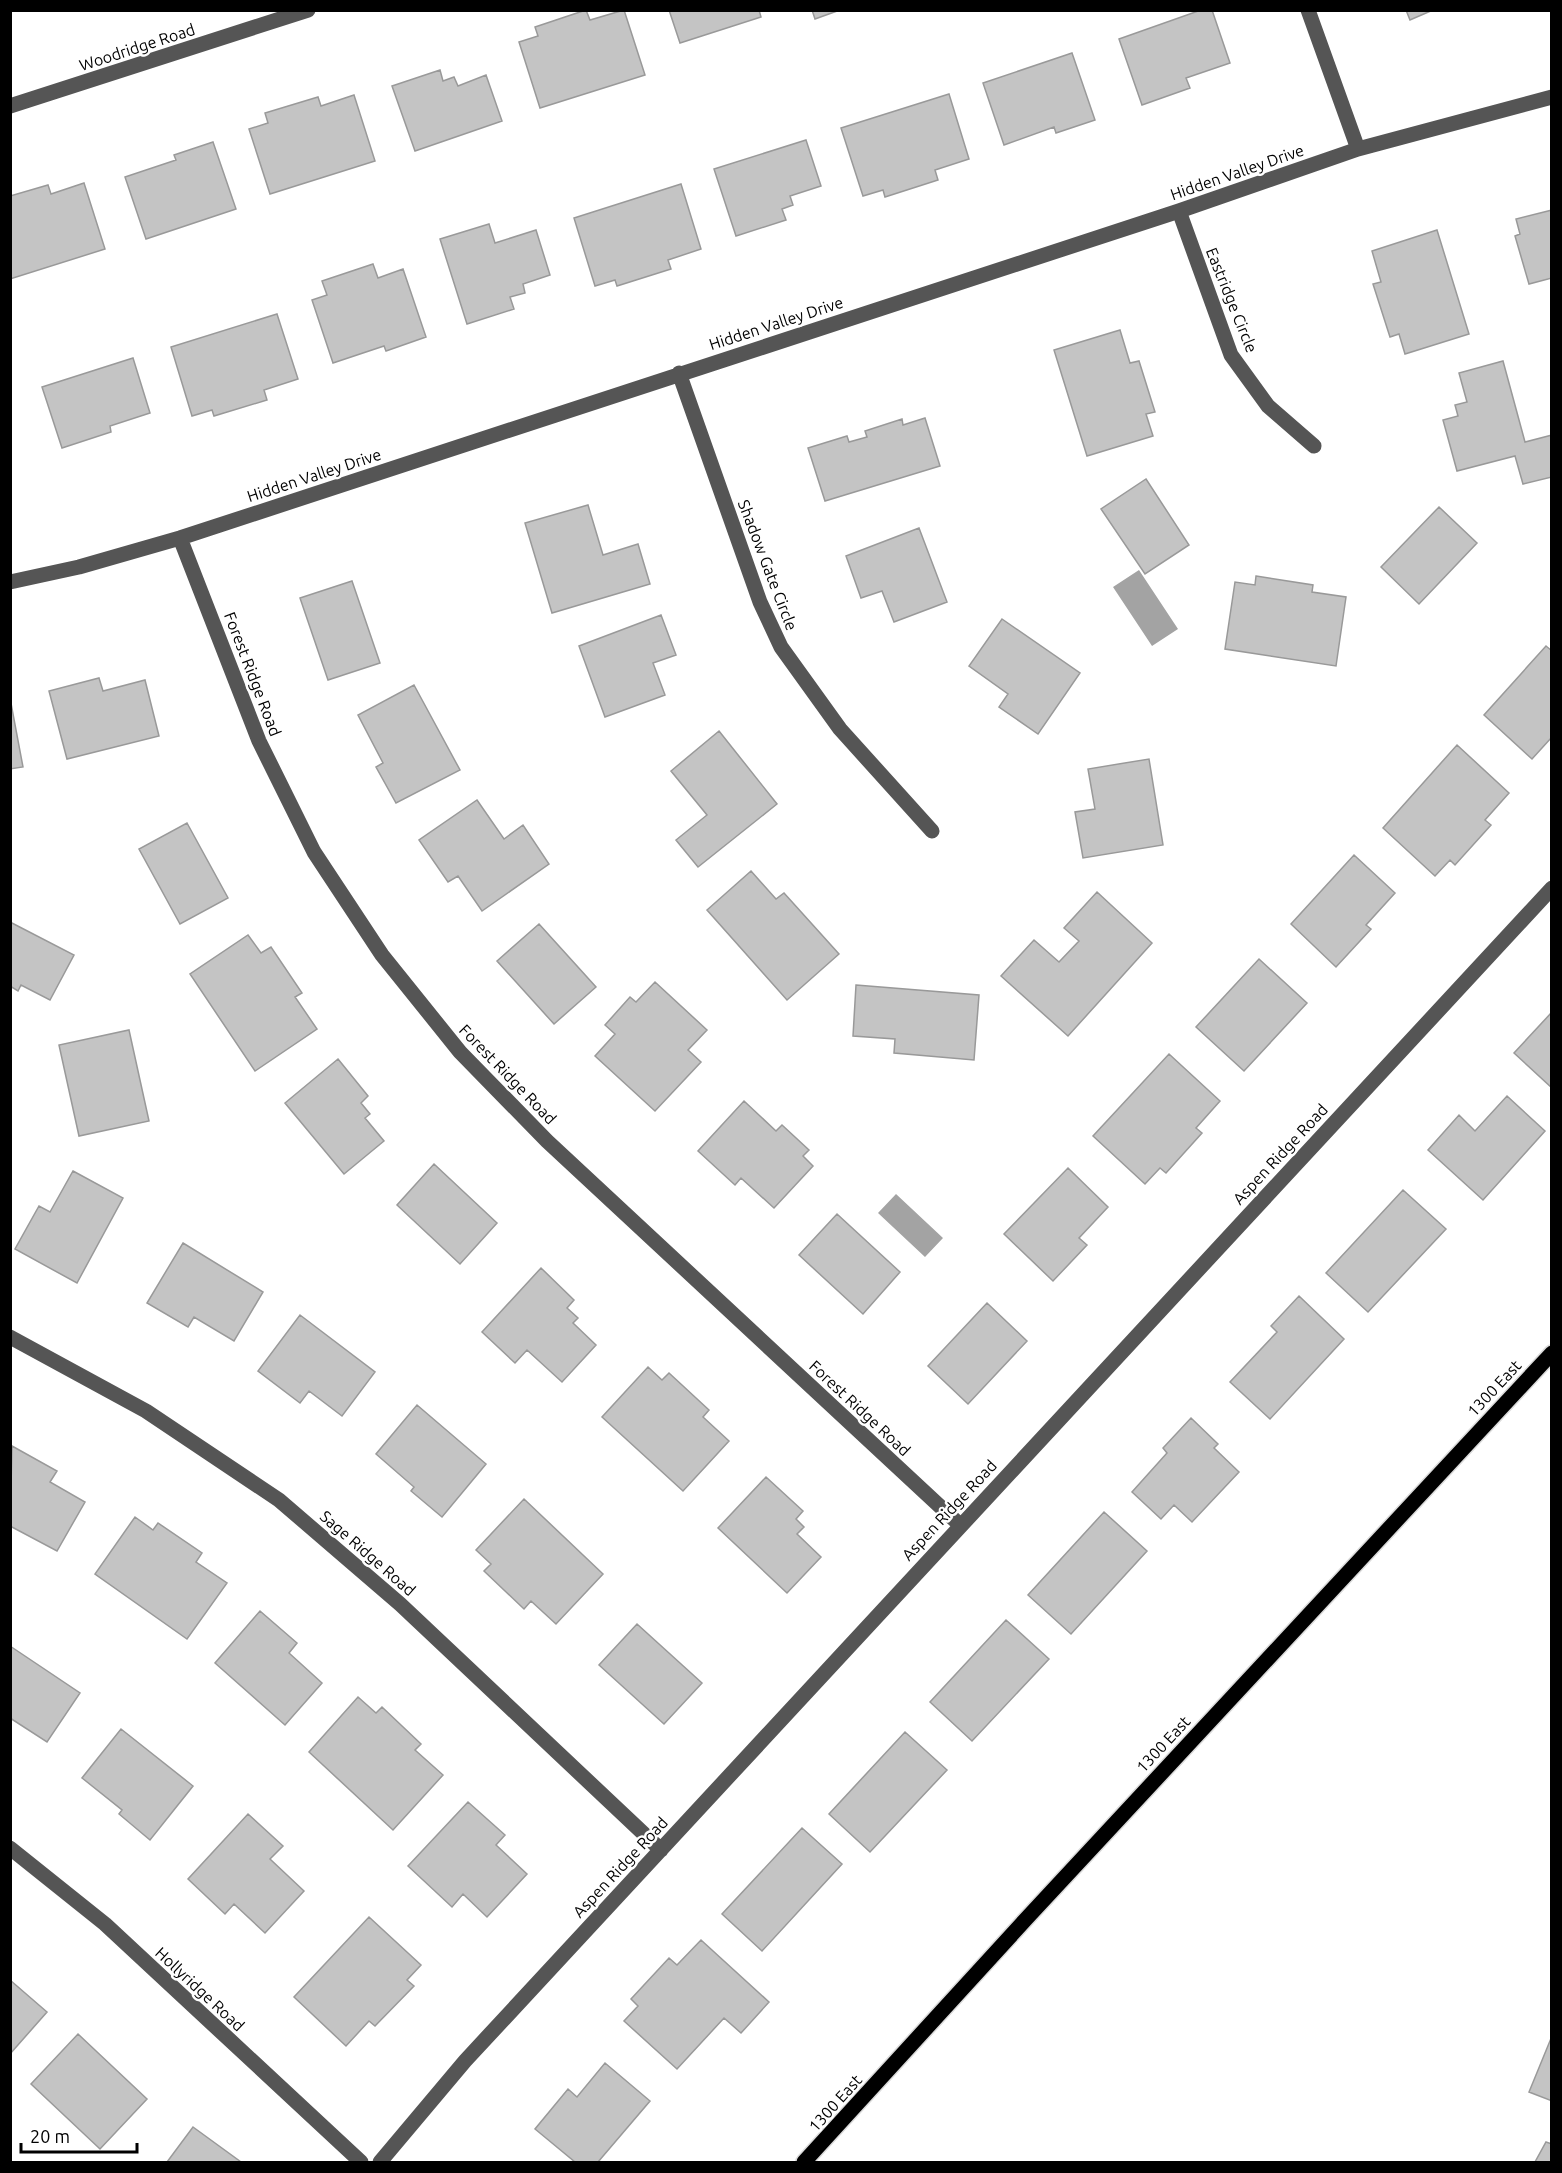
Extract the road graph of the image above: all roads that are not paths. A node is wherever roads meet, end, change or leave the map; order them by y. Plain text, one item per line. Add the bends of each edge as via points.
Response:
1 (308, 10) edge
2 (1308, 10) edge
3 (1551, 97) edge
4 (10, 106) edge
5 (1358, 149) junction
6 (1179, 211) junction
7 (680, 374) junction
8 (1314, 446) dead end
9 (180, 537) junction
10 (10, 582) edge
11 (932, 831) dead end
12 (1551, 888) edge
13 (10, 1337) edge
14 (1551, 1353) edge
15 (960, 1525) junction
16 (10, 1848) edge
17 (661, 1850) junction
18 (361, 2163) edge
19 (380, 2163) edge
20 (804, 2163) edge

1 - 4 street, Woodridge Road
2 - 5 street
3 - 5 street, Hidden Valley Drive
5 - 6 street, Hidden Valley Drive
6 - 7 street, Hidden Valley Drive
6 - 8 street, Eastridge Circle via 1232,356 1268,406
7 - 9 street, Hidden Valley Drive
7 - 11 street, Shadow Gate Circle via 759,602 781,647 840,729
9 - 10 street, Hidden Valley Drive via 79,567
9 - 15 street, Forest Ridge Road via 259,741 314,852 382,955 460,1052 547,1141
12 - 15 street, Aspen Ridge Road
13 - 17 street, Sage Ridge Road via 146,1411 279,1500 400,1604
14 - 20 main road, 1300 East
15 - 17 street, Aspen Ridge Road
16 - 18 street, Hollyridge Road via 105,1924
17 - 19 street, Aspen Ridge Road via 465,2061

